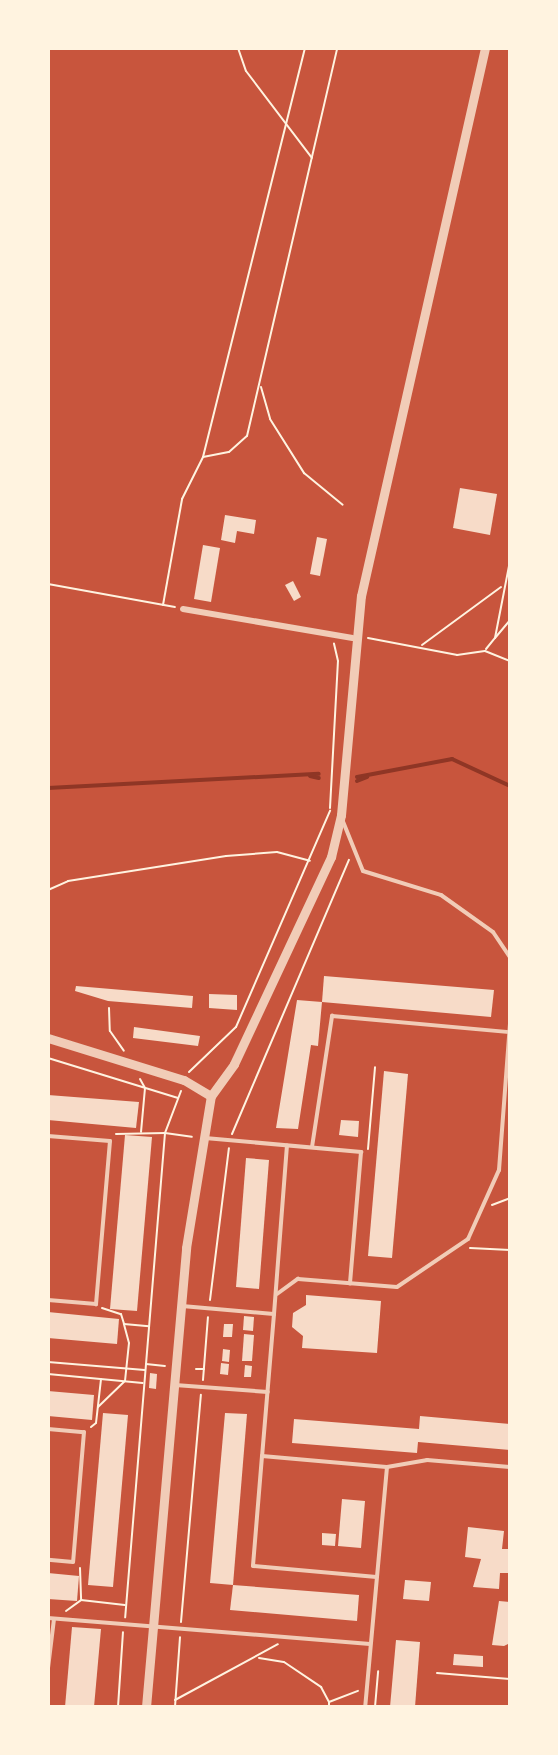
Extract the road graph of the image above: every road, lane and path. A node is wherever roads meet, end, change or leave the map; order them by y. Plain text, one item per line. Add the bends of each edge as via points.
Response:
1 (238, 48) edge
2 (305, 48) edge
3 (337, 48) edge
4 (485, 48) edge
5 (283, 123) junction
6 (312, 158) junction
7 (261, 385) junction
8 (203, 457) junction
9 (343, 504) dead end
10 (510, 561) edge
11 (48, 584) edge
12 (501, 587) junction
13 (163, 605) junction
14 (183, 609) joint
15 (510, 620) edge
16 (332, 634) junction
17 (353, 638) junction
18 (495, 638) junction
19 (422, 645) junction
20 (485, 651) junction
21 (510, 661) edge
22 (330, 811) junction
23 (341, 815) junction
24 (354, 849) junction
25 (310, 861) junction
26 (48, 890) edge
27 (510, 957) edge
28 (510, 1023) edge
29 (509, 1032) edge
30 (48, 1038) edge
31 (48, 1058) edge
32 (194, 1062) dead end
33 (375, 1067) dead end
34 (374, 1072) dead end
35 (145, 1088) junction
36 (211, 1096) junction
37 (141, 1132) junction
38 (165, 1133) junction
39 (48, 1136) edge
40 (204, 1138) junction
41 (231, 1140) junction
42 (110, 1141) junction
43 (288, 1145) junction
44 (312, 1148) junction
45 (510, 1198) edge
46 (481, 1209) junction
47 (510, 1250) edge
48 (462, 1254) dead end
49 (350, 1284) junction
50 (277, 1294) junction
51 (48, 1300) edge
52 (96, 1304) junction
53 (181, 1306) junction
54 (209, 1308) junction
55 (274, 1314) junction
56 (124, 1324) junction
57 (149, 1326) junction
58 (48, 1362) edge
59 (146, 1364) junction
60 (165, 1366) dead end
61 (126, 1368) junction
62 (196, 1369) dead end
63 (145, 1370) junction
64 (204, 1370) junction
65 (48, 1374) edge
66 (101, 1379) junction
67 (125, 1381) junction
68 (143, 1383) junction
69 (174, 1385) junction
70 (202, 1388) junction
71 (268, 1392) junction
72 (98, 1407) junction
73 (48, 1429) edge
74 (84, 1432) junction
75 (262, 1456) junction
76 (387, 1467) junction
77 (510, 1467) edge
78 (48, 1560) edge
79 (73, 1562) junction
80 (377, 1577) junction
81 (81, 1600) junction
82 (126, 1605) junction
83 (48, 1618) edge
84 (54, 1619) junction
85 (124, 1625) junction
86 (153, 1627) junction
87 (181, 1629) junction
88 (287, 1637) junction
89 (370, 1644) junction
90 (258, 1658) junction
91 (48, 1668) edge
92 (437, 1674) dead end
93 (510, 1679) edge
94 (367, 1687) junction
95 (376, 1688) dead end
96 (175, 1700) junction
97 (329, 1701) junction
98 (118, 1707) edge
99 (146, 1707) edge
100 (175, 1707) edge
101 (329, 1707) edge
102 (365, 1707) edge

1 - 5 path via 246,71
2 - 5 path
3 - 6 path
4 - 17 street
5 - 6 path
5 - 8 path
6 - 7 path
7 - 8 path via 247,435 229,452
7 - 9 path via 270,419 304,473
8 - 13 path via 182,499
10 - 12 path
11 - 13 path
12 - 18 path
12 - 19 path
13 - 14 path
14 - 16 street
15 - 18 path
16 - 17 street
16 - 22 path via 338,661
17 - 19 path
17 - 23 street
18 - 20 path
19 - 20 path via 457,656
20 - 21 path
22 - 23 path
22 - 25 path
23 - 24 lane
23 - 36 street via 321,882 234,1064
24 - 27 lane via 363,870 441,895 493,932
24 - 41 path
25 - 26 path via 277,852 226,856 69,881
25 - 32 path via 236,1027
28 - 29 lane
29 - 44 lane via 332,1016
29 - 46 lane via 499,1170
30 - 36 street via 184,1080
31 - 35 path
33 - 34 path
35 - 37 path
35 - 38 path via 178,1098
36 - 40 street
37 - 38 path
37 - 42 path via 120,1130
38 - 40 path
38 - 57 path
39 - 42 lane
40 - 41 lane
40 - 53 street
41 - 43 lane
41 - 54 path via 221,1181
42 - 52 lane
43 - 44 lane
43 - 50 lane
44 - 49 lane via 361,1152
45 - 46 path
46 - 49 lane via 468,1239 420,1275 397,1287
47 - 48 path via 472,1247
49 - 50 lane via 298,1279
50 - 55 lane
51 - 52 lane
52 - 56 path via 121,1314
53 - 54 lane
53 - 69 street
54 - 55 lane
54 - 64 path
55 - 71 lane
56 - 57 path
56 - 61 path
57 - 59 path
58 - 61 path
59 - 60 path
59 - 63 path
61 - 63 path
61 - 67 path
62 - 64 path
63 - 68 path
64 - 70 path
65 - 66 path
66 - 67 path
66 - 72 path
67 - 68 path
67 - 72 path
68 - 82 path
69 - 70 lane
69 - 86 street
70 - 71 lane
70 - 87 path
71 - 75 lane
72 - 74 path via 96,1423
73 - 74 lane
74 - 79 lane
75 - 76 lane
75 - 80 lane via 253,1566
76 - 77 lane via 427,1460
76 - 80 lane
78 - 79 lane
79 - 81 path via 84,1571
80 - 89 lane
81 - 82 path
81 - 84 path
82 - 85 path
83 - 84 lane
84 - 85 lane
84 - 91 lane
85 - 86 lane
85 - 98 path
86 - 87 lane
86 - 99 street
87 - 88 lane
87 - 96 path
88 - 89 lane
88 - 90 path
89 - 94 lane
90 - 96 path
90 - 97 path via 284,1662 321,1687
92 - 93 path
94 - 95 path
94 - 97 path
94 - 102 lane
96 - 100 path
97 - 101 path

